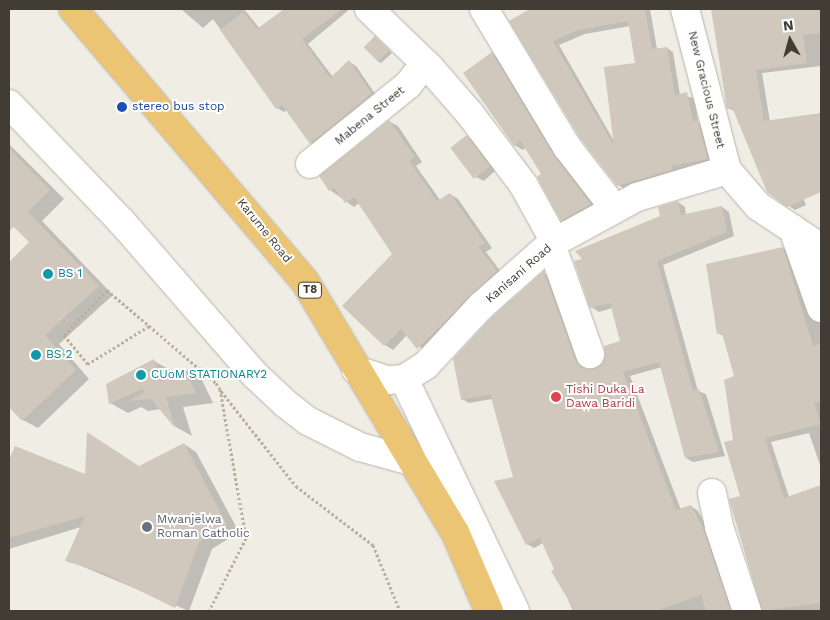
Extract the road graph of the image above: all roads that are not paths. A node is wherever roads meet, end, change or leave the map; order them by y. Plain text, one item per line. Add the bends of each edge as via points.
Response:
1 (73, 9) edge
2 (369, 9) edge
3 (484, 9) edge
4 (685, 9) edge
5 (428, 65) junction
6 (9, 104) edge
7 (310, 164) dead end
8 (727, 170) junction
9 (615, 210) junction
10 (793, 229) junction
11 (553, 243) junction
12 (821, 248) edge
13 (821, 308) edge
14 (590, 354) dead end
15 (356, 370) junction
16 (404, 379) junction
17 (411, 461) junction
18 (712, 493) dead end
19 (490, 611) edge
20 (515, 611) edge
21 (747, 611) edge

1 - 15 highway, Karume Road / T8 via 304,280
2 - 5 street
3 - 9 street via 568,147
4 - 8 street, New Gracious Street
5 - 7 street, Mabena Street
5 - 11 street via 505,159
6 - 17 street via 121,221 255,375 286,404 308,421 360,447
8 - 9 street, Kanisani Road via 637,198
8 - 10 street via 758,206
9 - 11 street, Kanisani Road
10 - 12 street
10 - 13 street
11 - 14 street
11 - 16 street, Kanisani Road via 481,306 426,365
15 - 16 street via 387,380
15 - 17 highway, Karume Road / T8
16 - 20 street
17 - 19 highway, Karume Road / T8 via 455,532
18 - 21 street via 719,527

